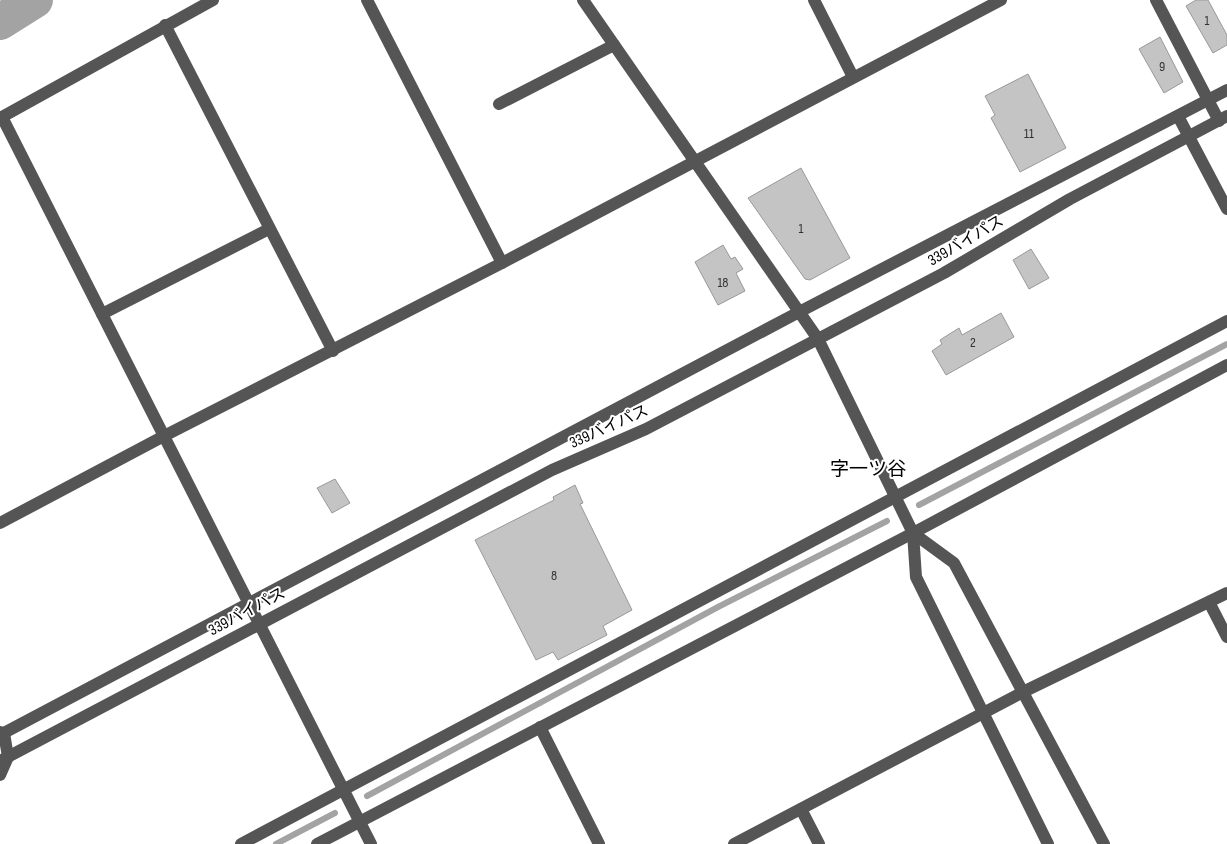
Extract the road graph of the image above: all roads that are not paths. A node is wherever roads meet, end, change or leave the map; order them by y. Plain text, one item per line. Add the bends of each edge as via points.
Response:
1 (213, 0) edge
2 (367, 0) edge
3 (583, 0) edge
4 (814, 0) edge
5 (1001, 0) edge
6 (1156, 0) edge
7 (983, 4) edge
8 (164, 26) junction
9 (614, 45) junction
10 (853, 77) junction
11 (1227, 90) edge
12 (1208, 100) junction
13 (499, 104) dead end
14 (1178, 116) junction
15 (1, 117) edge
16 (1223, 119) edge
17 (1189, 136) junction
18 (693, 161) junction
19 (1227, 209) edge
20 (269, 229) junction
21 (502, 263) junction
22 (801, 311) junction
23 (102, 314) junction
24 (1227, 321) edge
25 (818, 338) junction
26 (333, 351) junction
27 (1227, 365) edge
28 (164, 436) junction
29 (897, 498) junction
30 (0, 523) edge
31 (913, 533) junction
32 (1227, 593) edge
33 (1209, 602) junction
34 (249, 603) junction
35 (259, 625) junction
36 (1227, 637) edge
37 (1025, 691) junction
38 (982, 713) junction
39 (540, 727) junction
40 (1, 733) edge
41 (4, 759) edge
42 (0, 775) edge
43 (343, 790) junction
44 (801, 809) junction
45 (360, 823) junction
46 (241, 844) edge
47 (317, 844) edge
48 (371, 844) edge
49 (599, 844) edge
50 (734, 844) edge
51 (819, 844) edge
52 (1048, 844) edge
53 (1104, 844) edge

1 - 8 street
2 - 21 street
3 - 9 street
4 - 10 street
5 - 7 street
6 - 12 street
7 - 10 street
8 - 15 street
8 - 20 street
9 - 13 street
9 - 18 street
10 - 18 street
11 - 12 street
12 - 14 street
12 - 16 street
14 - 17 street
14 - 22 street
15 - 23 street
16 - 17 street, 339バイパス
17 - 19 street
17 - 25 street, 339バイパス via 1070,199 944,273
18 - 21 street
18 - 22 street
20 - 23 street
20 - 26 street
21 - 26 street
22 - 25 street
22 - 34 street
23 - 28 street
24 - 29 street
25 - 29 street
25 - 35 street, 339バイパス via 646,429 552,470
26 - 28 street
27 - 31 street
28 - 30 street
28 - 34 street
29 - 31 street
29 - 43 street
31 - 37 street via 954,563
31 - 38 street via 916,577
31 - 39 street
32 - 33 street
33 - 36 street
33 - 37 street
34 - 35 street
34 - 40 street
35 - 41 street, 339バイパス
35 - 43 street
37 - 38 street
37 - 53 street
38 - 44 street
38 - 52 street
39 - 45 street
39 - 49 street
40 - 41 street
41 - 42 street
43 - 45 street
43 - 46 street
44 - 50 street
44 - 51 street
45 - 47 street
45 - 48 street

